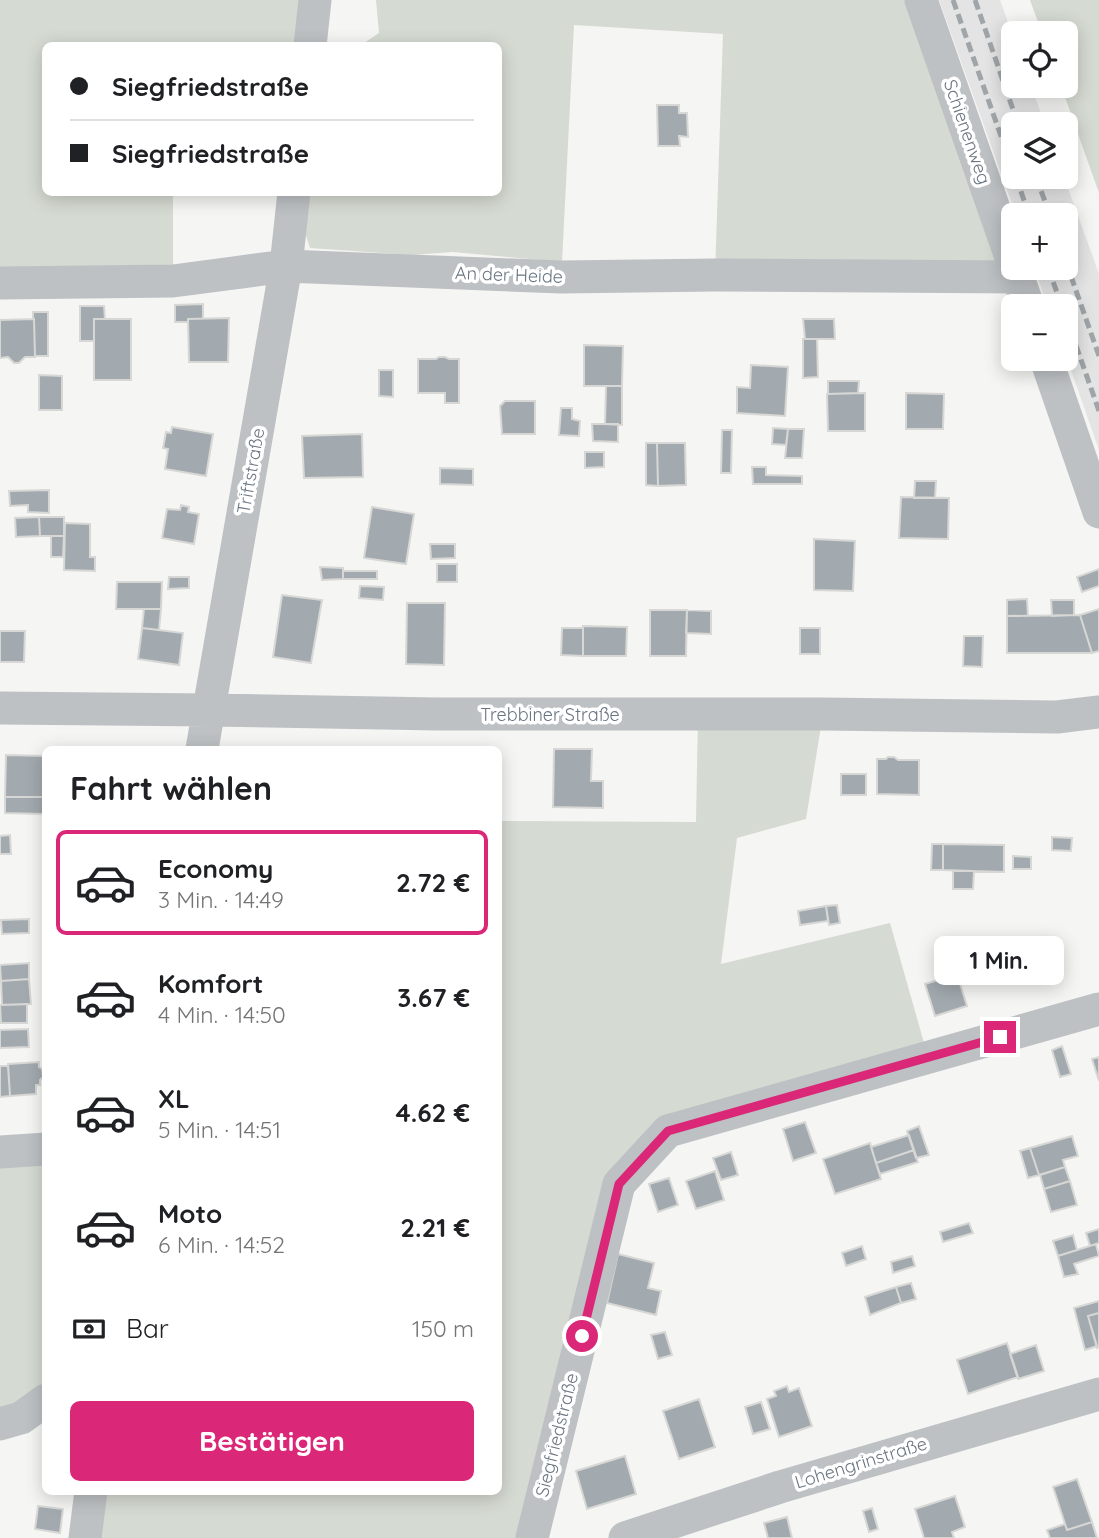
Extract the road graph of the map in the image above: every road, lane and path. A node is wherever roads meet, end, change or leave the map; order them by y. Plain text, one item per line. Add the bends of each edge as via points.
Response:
1 (315, 0) edge
2 (921, 0) edge
3 (310, 42) edge
4 (294, 196) edge
5 (1001, 228) edge
6 (286, 266) junction
7 (1001, 279) edge
8 (0, 283) edge
9 (1050, 371) edge
10 (1099, 512) edge
11 (0, 708) edge
12 (210, 710) junction
13 (1099, 712) edge
14 (203, 746) edge
15 (1099, 1009) edge
16 (42, 1149) edge
17 (0, 1152) edge
18 (1099, 1394) edge
19 (42, 1403) edge
20 (0, 1423) edge
21 (90, 1495) edge
22 (85, 1538) edge
23 (532, 1538) edge
24 (625, 1538) edge

1 - 3 street
2 - 5 street, Schienenweg
4 - 6 street, Triftstraße
6 - 7 street, An der Heide via 561,277
6 - 8 street, An der Heide via 173,281
6 - 12 street, Triftstraße
9 - 10 street
11 - 12 street, Trebbiner Straße
12 - 13 street, Trebbiner Straße via 1043,717
12 - 14 street, Triftstraße
15 - 23 street, Siegfriedstraße via 668,1131 619,1184
16 - 17 street
18 - 24 street, Lohengrinstraße via 793,1483
19 - 20 street via 21,1418
21 - 22 street

